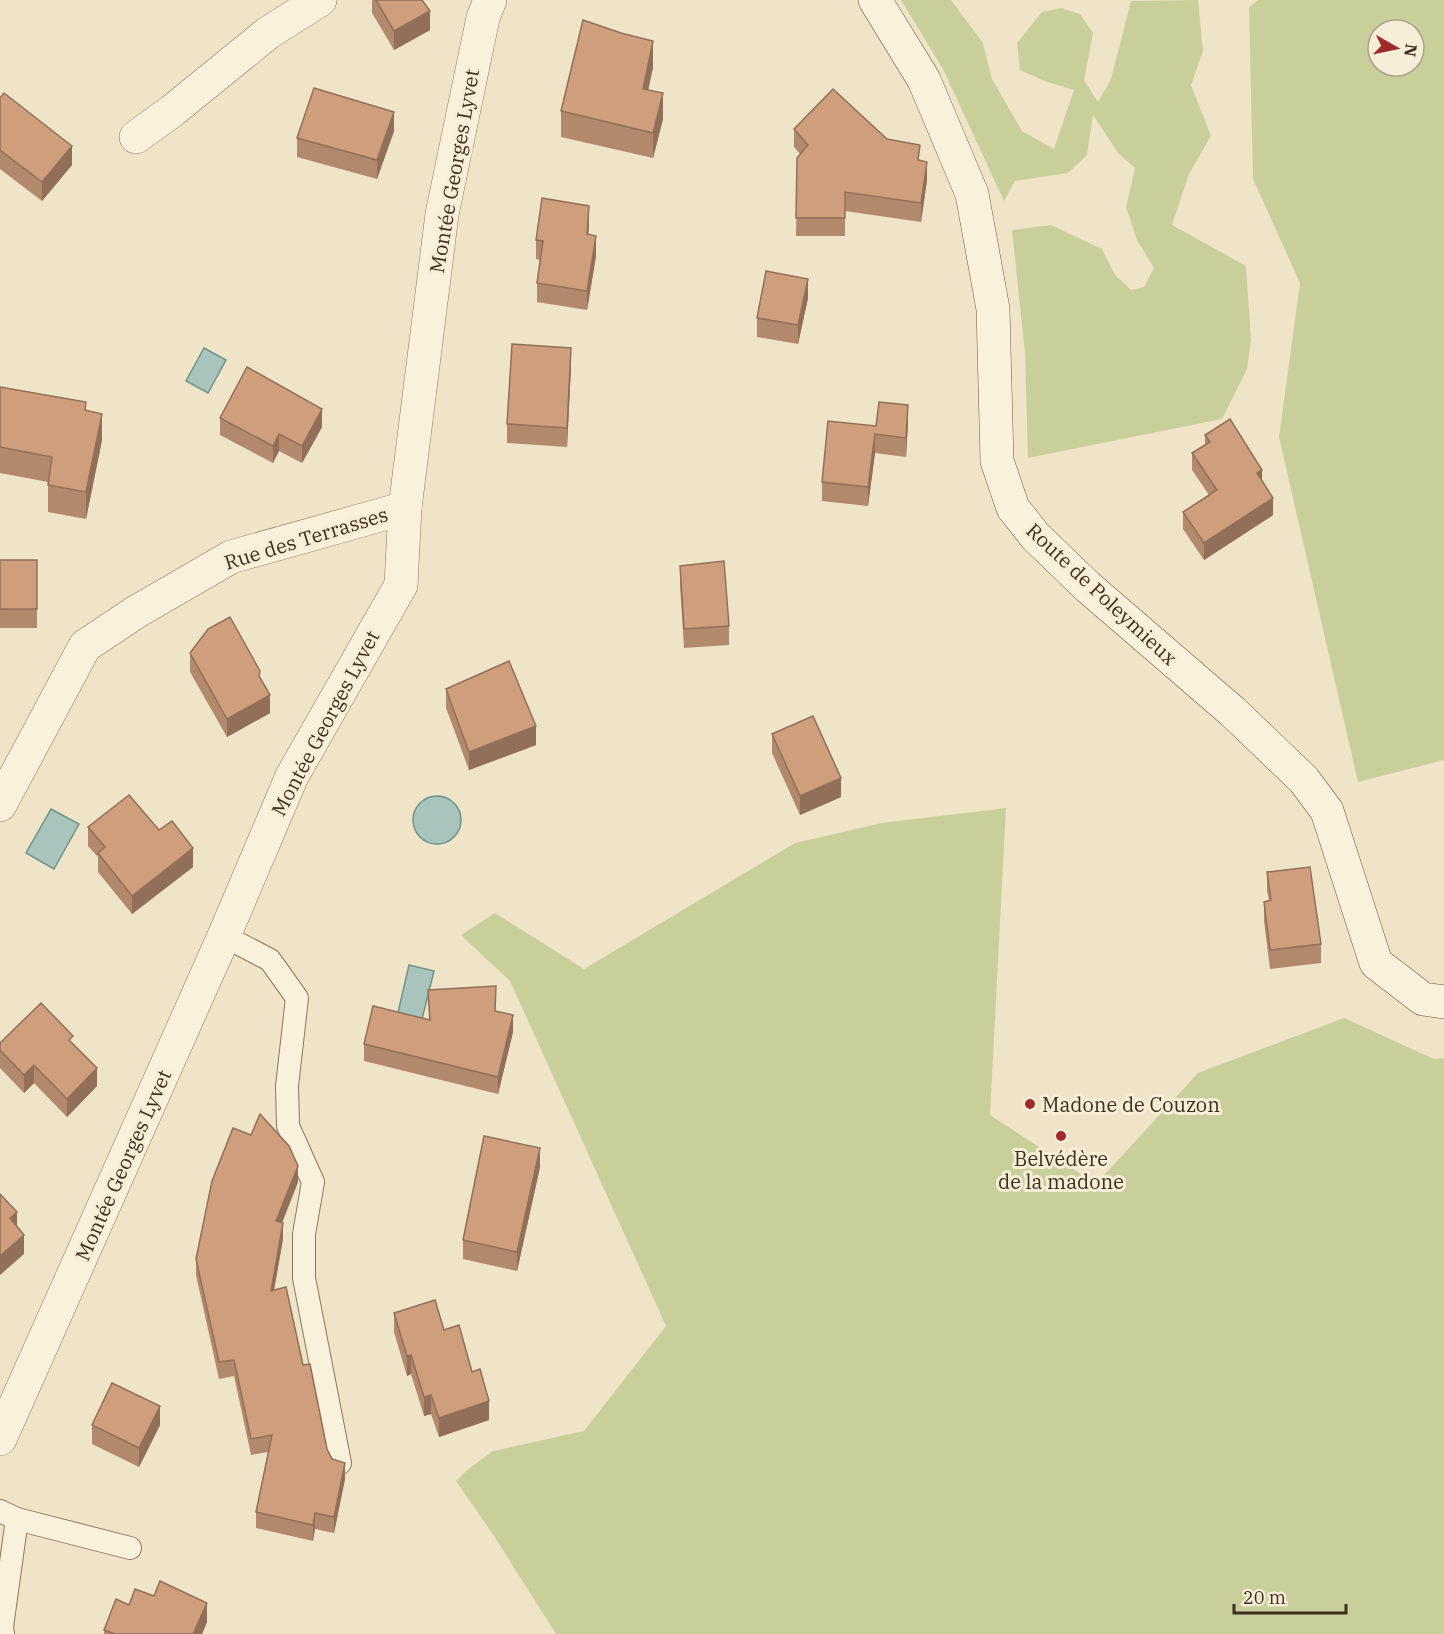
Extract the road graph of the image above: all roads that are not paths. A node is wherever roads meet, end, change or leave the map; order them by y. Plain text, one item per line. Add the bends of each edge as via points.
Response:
1 (320, 0) edge
2 (490, 0) edge
3 (875, 0) edge
4 (136, 137) dead end
5 (405, 508) junction
6 (0, 805) edge
7 (224, 936) junction
8 (1444, 1002) edge
9 (0, 1439) edge
10 (340, 1463) edge
11 (9, 1515) edge
12 (130, 1548) dead end
13 (3, 1634) edge

1 - 4 street via 268,33
2 - 5 street, Montée Georges Lyvet via 442,214
3 - 8 street, Route de Poleymieux via 924,80 972,194 993,309 997,462 1013,508 1036,537 1088,587 1233,712 1304,780 1328,811 1376,963 1423,999
5 - 6 street, Rue des Terrasses via 231,557 85,646
5 - 7 street, Montée Georges Lyvet via 401,585 292,776
7 - 9 street, Montée Georges Lyvet
7 - 10 lane via 270,960 297,998 287,1086 288,1126 313,1182 304,1234 304,1278
11 - 12 lane
11 - 13 lane

